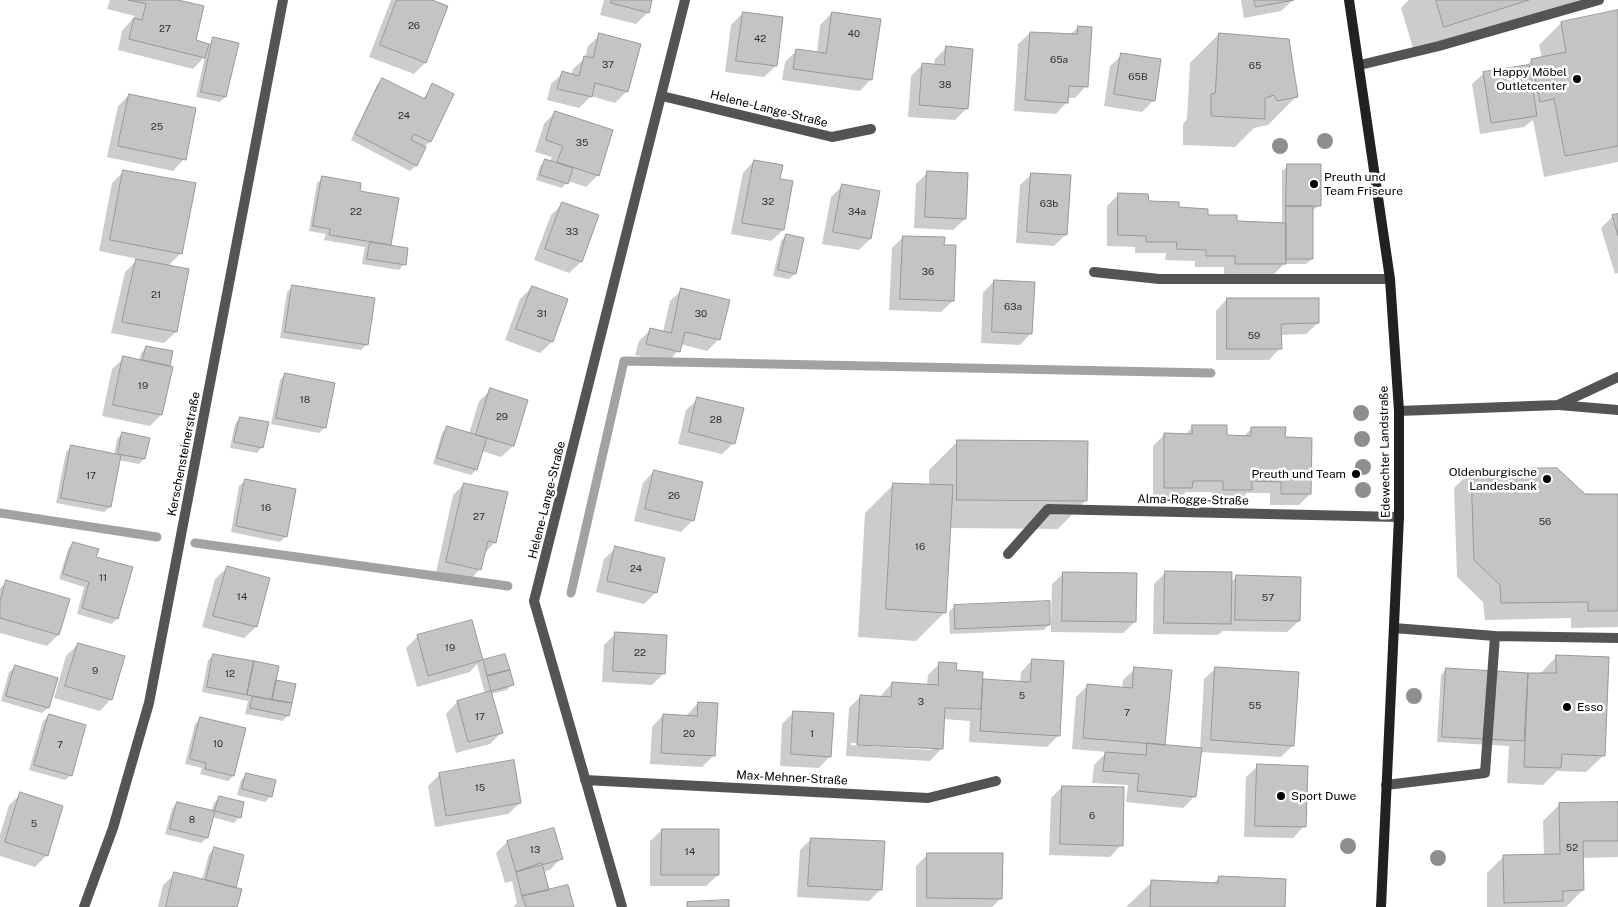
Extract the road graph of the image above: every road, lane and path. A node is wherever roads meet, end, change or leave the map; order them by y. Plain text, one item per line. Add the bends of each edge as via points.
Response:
1 (283, 0) edge
2 (685, 0) edge
3 (1349, 0) edge
4 (1599, 0) edge
5 (1360, 65) junction
6 (662, 96) junction
7 (871, 129) dead end
8 (1094, 272) dead end
9 (1390, 279) junction
10 (1618, 377) edge
11 (1558, 405) junction
12 (1618, 410) edge
13 (1399, 411) junction
14 (1399, 517) junction
15 (1008, 554) dead end
16 (1394, 628) junction
17 (1495, 636) junction
18 (1618, 638) edge
19 (585, 780) junction
20 (996, 781) dead end
21 (1386, 785) junction
22 (84, 907) edge
23 (622, 907) edge
24 (1381, 907) edge

1 - 22 street, Kerschensteinerstraße via 149,703 113,828
2 - 6 street, Helene-Lange-Straße
3 - 5 main road, Edewechter Landstraße
4 - 5 street
5 - 9 main road, Edewechter Landstraße
6 - 7 street, Helene-Lange-Straße via 832,137
6 - 19 street, Helene-Lange-Straße via 534,600
8 - 9 street via 1159,279
9 - 13 main road, Edewechter Landstraße
10 - 11 street
11 - 12 street
11 - 13 street
13 - 14 main road, Edewechter Landstraße
14 - 15 street, Alma-Rogge-Straße via 1048,509
14 - 16 main road, Edewechter Landstraße
16 - 17 street
16 - 21 main road, Edewechter Landstraße
17 - 18 street
17 - 21 street via 1486,772
19 - 20 street, Max-Mehner-Straße via 928,798
19 - 23 street, Helene-Lange-Straße
21 - 24 main road, Edewechter Landstraße

